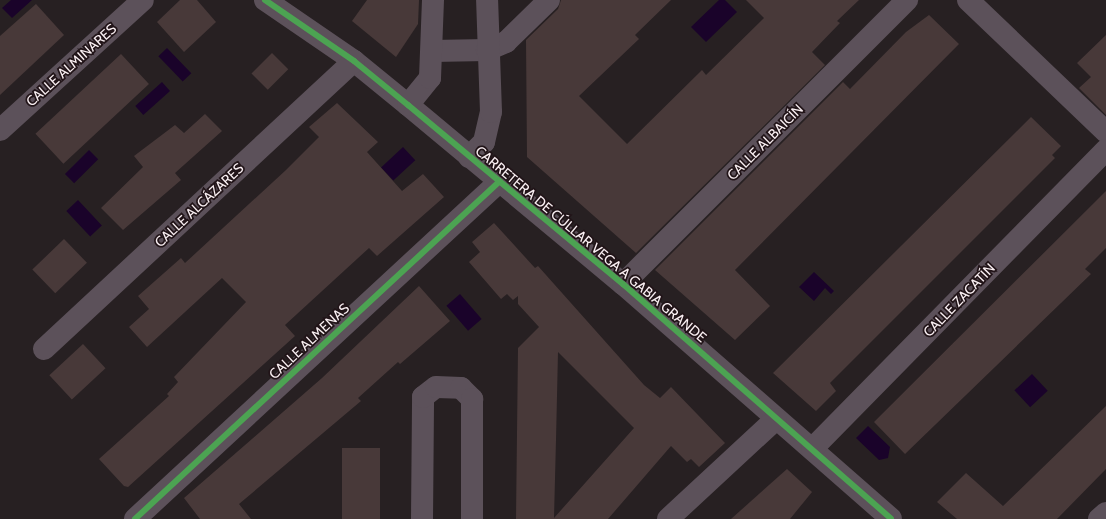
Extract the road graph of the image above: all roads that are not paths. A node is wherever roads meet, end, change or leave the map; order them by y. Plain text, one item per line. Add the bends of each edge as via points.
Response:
1 (143, 0) edge
2 (265, 0) edge
3 (433, 0) edge
4 (487, 0) edge
5 (549, 0) edge
6 (907, 0) edge
7 (968, 0) edge
8 (487, 50) junction
9 (432, 51) junction
10 (354, 61) junction
11 (408, 105) junction
12 (0, 130) edge
13 (1106, 132) edge
14 (1106, 150) edge
15 (469, 157) junction
16 (500, 181) junction
17 (623, 284) junction
18 (44, 349) dead end
19 (776, 419) junction
20 (812, 449) junction
21 (872, 510) edge
22 (1106, 513) edge
23 (135, 519) edge
24 (422, 519) edge
25 (472, 519) edge
26 (668, 519) edge
27 (891, 519) edge
28 (1099, 519) edge

1 - 12 street, CALLE ALMINARES
2 - 10 street, CARRETERA DE CÚLLAR VEGA A GABIA GRANDE
3 - 9 street
4 - 8 street
5 - 8 street via 506,42
6 - 17 street, CALLE ALBAICÍN
7 - 13 street
8 - 9 street
8 - 15 street via 492,112 484,142
9 - 11 street via 430,78
10 - 11 street, CARRETERA DE CÚLLAR VEGA A GABIA GRANDE
10 - 18 street, CALLE ALCÁZARES
11 - 15 street, CARRETERA DE CÚLLAR VEGA A GABIA GRANDE
14 - 20 street, CALLE ZACATÍN
15 - 16 street, CARRETERA DE CÚLLAR VEGA A GABIA GRANDE
16 - 17 street, CARRETERA DE CÚLLAR VEGA A GABIA GRANDE
16 - 23 street, CALLE ALMENAS
17 - 19 street, CARRETERA DE CÚLLAR VEGA A GABIA GRANDE
19 - 20 street, CARRETERA DE CÚLLAR VEGA A GABIA GRANDE
19 - 26 street
20 - 21 street, CARRETERA DE CÚLLAR VEGA A GABIA GRANDE
21 - 27 street, CARRETERA DE CÚLLAR VEGA A GABIA GRANDE
22 - 28 street
24 - 25 street via 423,397 436,387 461,388 472,399

